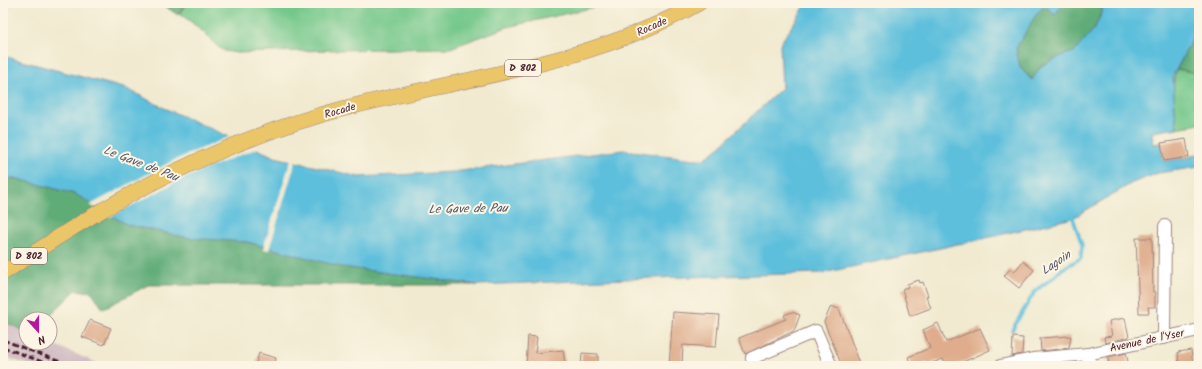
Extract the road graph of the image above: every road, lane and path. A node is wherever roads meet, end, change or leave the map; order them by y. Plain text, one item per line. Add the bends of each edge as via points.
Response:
1 (699, 3) edge
2 (1164, 226) dead end
3 (3, 273) edge
4 (1199, 330) edge
5 (1164, 338) junction
6 (1088, 354) junction
7 (753, 366) edge
8 (831, 366) edge
9 (1000, 366) edge
10 (1090, 366) edge

1 - 3 main road, Rocade / D 802 via 674,17 597,48 340,110 283,128 205,158 115,202
2 - 5 street
4 - 5 street, Avenue de l'Yser
5 - 6 street, Avenue de l'Yser
6 - 9 street, Avenue de l'Yser via 1033,359
6 - 10 street
7 - 8 street via 752,358 816,331

